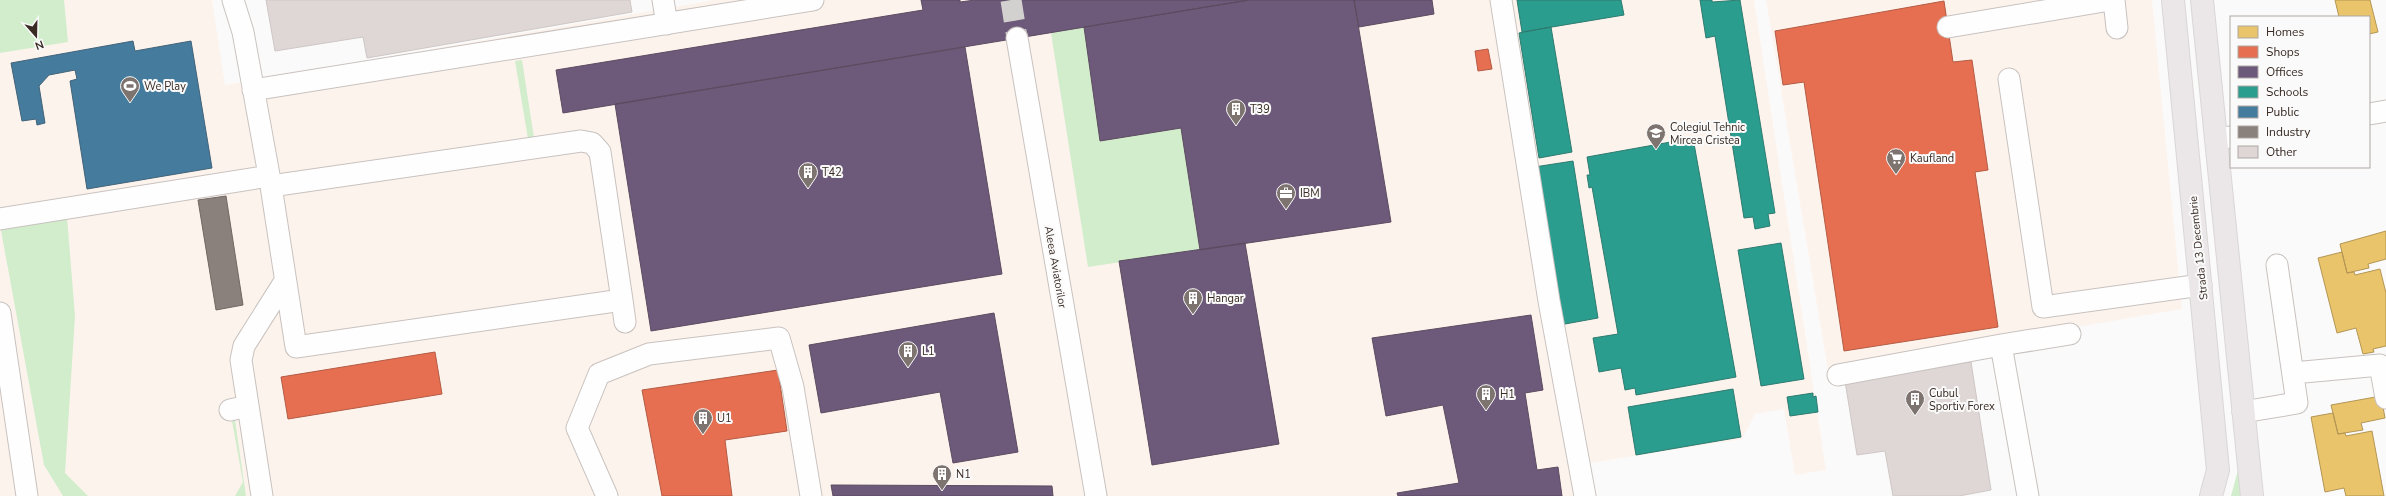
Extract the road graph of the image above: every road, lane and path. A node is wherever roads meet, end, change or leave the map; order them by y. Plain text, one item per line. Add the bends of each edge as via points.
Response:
1 (233, 0) edge
2 (663, 0) edge
3 (813, 0) edge
4 (1501, 0) edge
5 (2110, 0) edge
6 (2114, 0) edge
7 (2173, 0) edge
8 (2202, 0) edge
9 (667, 24) junction
10 (1948, 27) dead end
11 (2117, 28) dead end
12 (1017, 38) tunnel mouth
13 (2009, 79) dead end
14 (253, 90) junction
15 (2386, 111) edge
16 (2370, 114) edge
17 (2224, 138) edge
18 (270, 181) junction
19 (0, 219) edge
20 (2277, 265) dead end
21 (285, 281) junction
22 (2201, 285) junction
23 (622, 300) junction
24 (0, 313) edge
25 (625, 322) dead end
26 (2070, 334) dead end
27 (2001, 345) junction
28 (2293, 373) junction
29 (1838, 375) dead end
30 (2386, 398) edge
31 (2243, 412) junction
32 (27, 496) edge
33 (262, 496) edge
34 (607, 496) edge
35 (811, 496) edge
36 (1096, 496) edge
37 (1585, 496) edge
38 (2028, 496) edge
39 (2211, 496) edge
40 (2252, 496) edge

1 - 14 street via 243,32
2 - 9 street
3 - 9 street
4 - 37 street via 1549,301
5 - 10 street
6 - 11 street
7 - 22 main road, Strada 13 Decembrie
8 - 17 main road
9 - 14 street
12 - 36 street, Aleea Aviatorilor
13 - 22 street via 2042,307
14 - 18 street
15 - 16 street
17 - 31 main road
18 - 19 street
18 - 21 street
18 - 23 street via 581,141 592,143 600,152
20 - 28 street
21 - 23 street via 296,347
21 - 33 street via 244,346 241,360 239,408
22 - 39 main road, Strada 13 Decembrie via 2218,470
23 - 25 street
24 - 32 street
26 - 27 street
27 - 29 street
27 - 38 street
28 - 30 street via 2380,365
28 - 31 street via 2297,403
31 - 40 main road
34 - 35 street via 576,428 599,374 649,354 779,338 793,388

